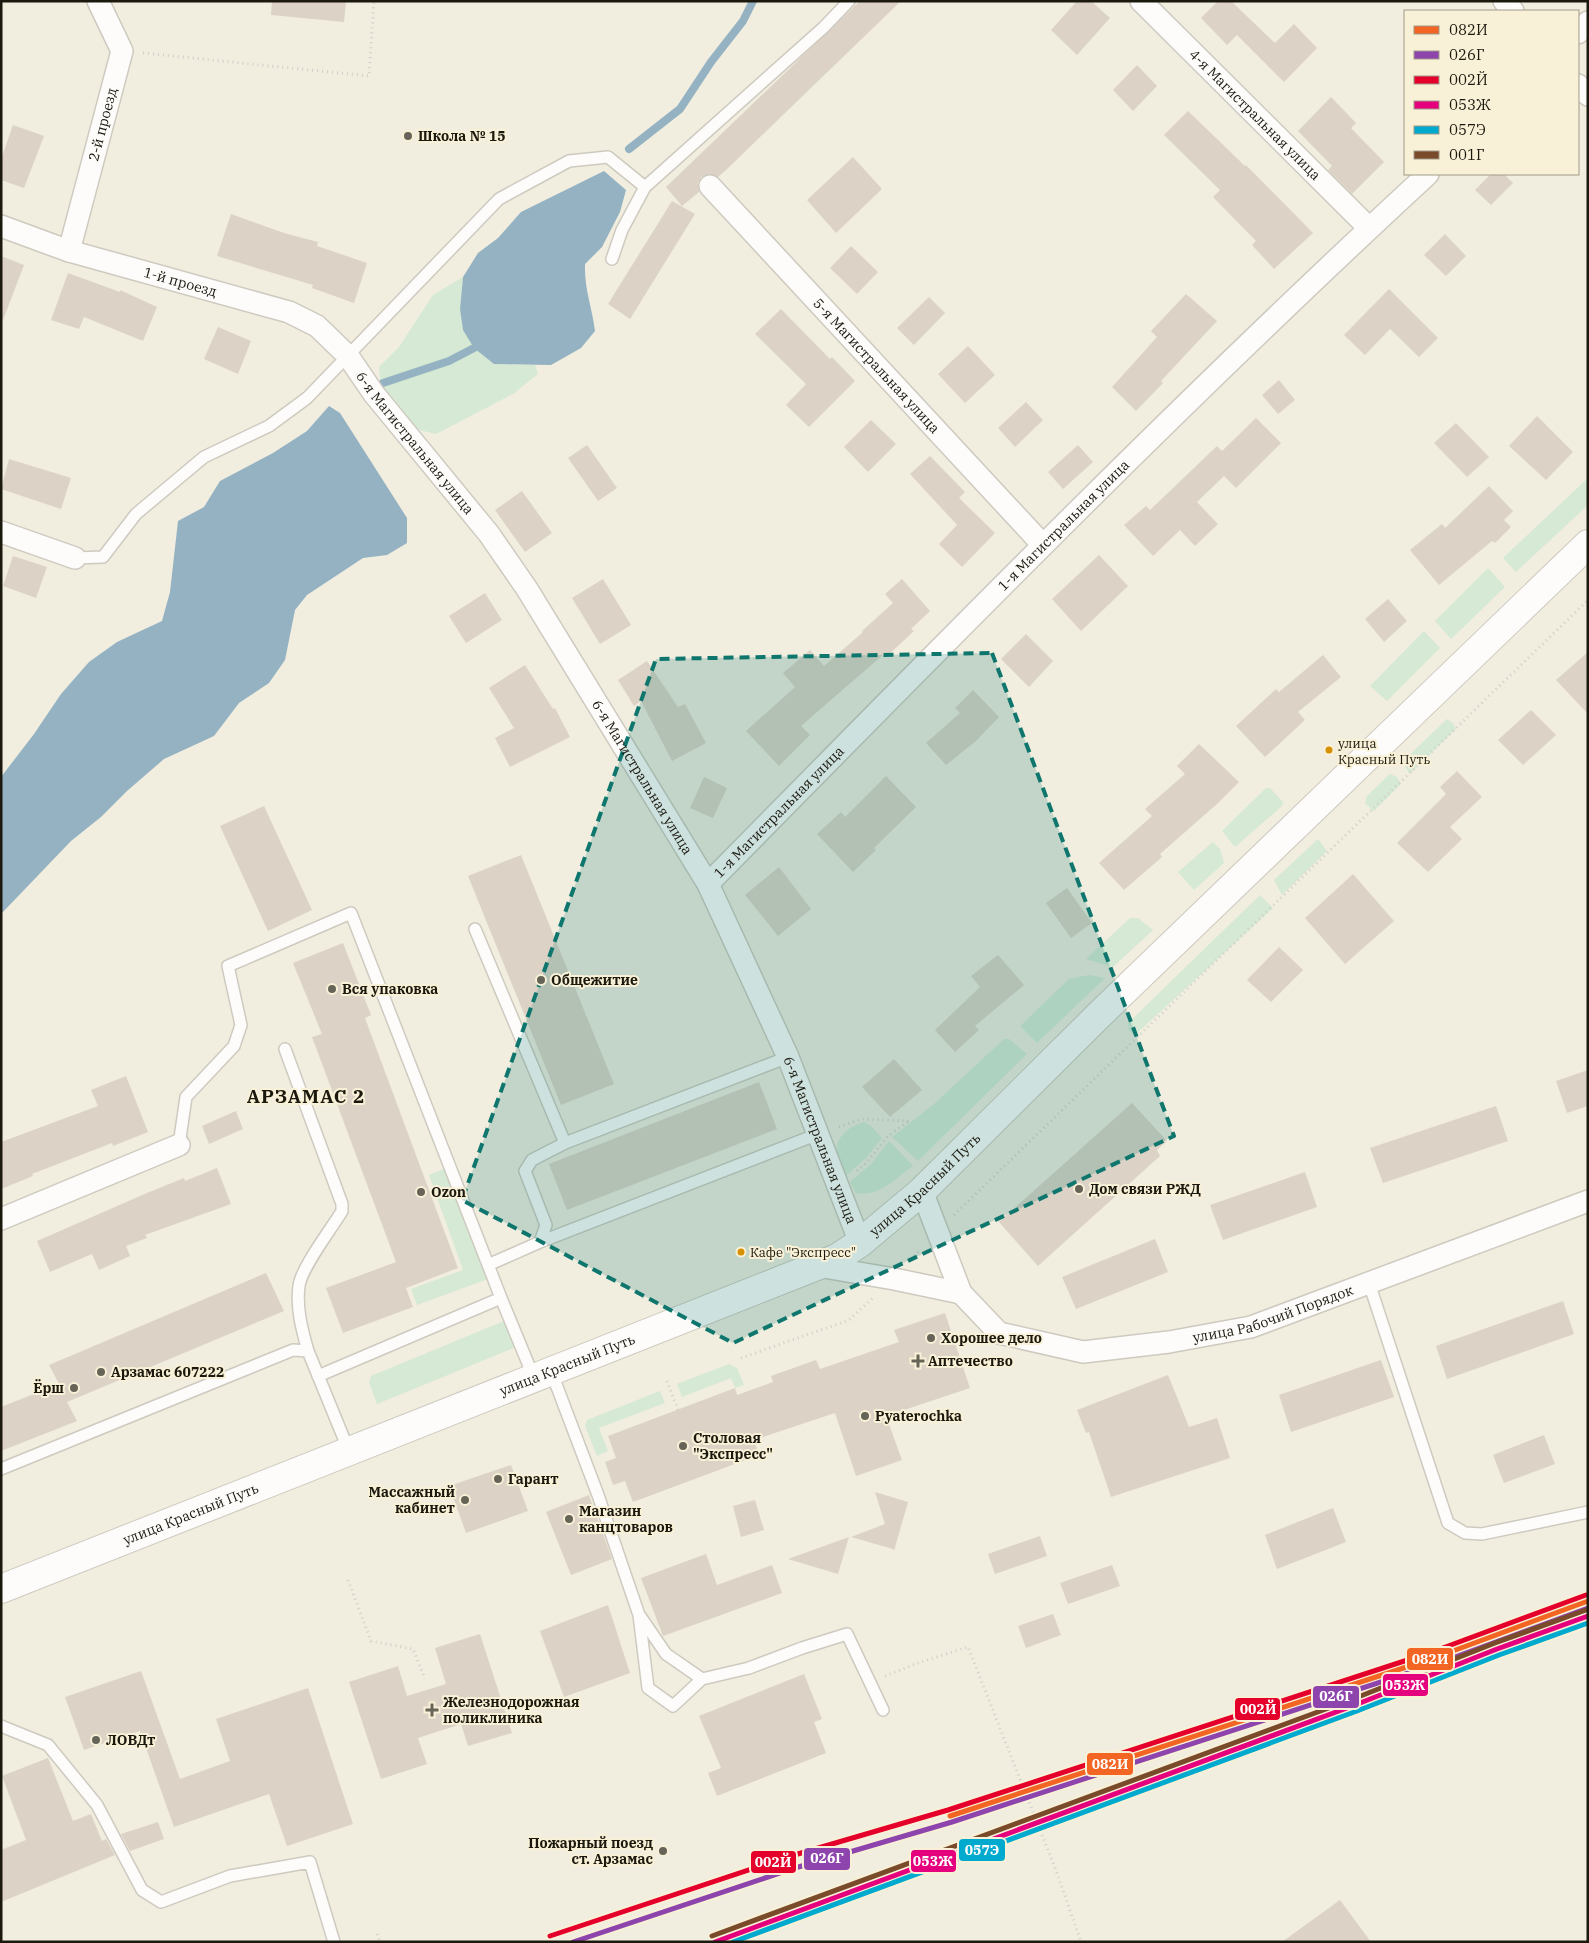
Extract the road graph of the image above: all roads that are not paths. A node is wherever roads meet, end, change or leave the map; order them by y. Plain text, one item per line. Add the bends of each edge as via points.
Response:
1 (98, 1) edge
2 (848, 1) edge
3 (1141, 1) edge
4 (1588, 22) edge
5 (1579, 32) edge
6 (1579, 86) edge
7 (1588, 95) edge
8 (1427, 175) edge
9 (710, 186) dead end
10 (645, 187) junction
11 (1, 226) edge
12 (1369, 228) junction
13 (69, 251) junction
14 (612, 259) dead end
15 (348, 356) junction
16 (1, 532) edge
17 (1042, 544) junction
18 (1588, 544) edge
19 (74, 558) joint
20 (708, 884) junction
21 (475, 929) dead end
22 (285, 1049) dead end
23 (788, 1057) junction
24 (818, 1134) junction
25 (565, 1143) junction
26 (179, 1145) joint
27 (922, 1191) junction
28 (1588, 1201) edge
29 (1, 1219) edge
30 (540, 1242) junction
31 (860, 1242) junction
32 (488, 1265) junction
33 (818, 1266) junction
34 (1369, 1283) junction
35 (961, 1294) junction
36 (501, 1298) junction
37 (308, 1351) junction
38 (543, 1374) junction
39 (318, 1376) junction
40 (349, 1451) junction
41 (1, 1469) edge
42 (1588, 1512) edge
43 (1, 1589) edge
44 (639, 1615) junction
45 (702, 1680) junction
46 (883, 1710) dead end
47 (1, 1726) edge
48 (334, 1942) edge

1 - 13 street, 2-й проезд via 122,51
2 - 10 lane via 824,28
3 - 12 street, 4-я Магистральная улица
4 - 5 street
6 - 7 street
8 - 12 street, 1-я Магистральная улица
9 - 17 street, 5-я Магистральная улица
10 - 14 lane via 622,230
10 - 15 lane via 608,157 570,161 498,199
11 - 13 street, 1-й проезд
12 - 17 street, 1-я Магистральная улица
13 - 15 street, 1-й проезд via 289,312 317,326
15 - 19 lane via 308,398 269,426 204,457 136,514 103,557
15 - 20 street, 6-я Магистральная улица via 374,394 490,534
16 - 19 street
17 - 20 street, 1-я Магистральная улица
18 - 27 main road, улица Красный Путь via 1098,1016
20 - 23 street, 6-я Магистральная улица
21 - 25 lane
22 - 37 lane via 342,1204 342,1211 299,1284 300,1323
23 - 24 street, 6-я Магистральная улица
23 - 25 lane
24 - 30 lane
24 - 31 street, 6-я Магистральная улица
25 - 30 lane via 532,1160 525,1171 546,1225
26 - 29 street
26 - 32 lane via 186,1097 234,1046 241,1025 228,966 351,913
27 - 31 main road, улица Красный Путь
27 - 35 street, улица Рабочий Порядок
28 - 34 street, улица Рабочий Порядок
30 - 32 lane
31 - 33 main road, улица Красный Путь
32 - 36 lane
33 - 35 street
33 - 38 main road, улица Красный Путь
34 - 35 street, улица Рабочий Порядок via 1251,1327 1169,1342 1083,1352 999,1333
34 - 42 lane via 1448,1523 1465,1534 1482,1534
36 - 38 lane
36 - 39 lane
37 - 39 lane
37 - 41 lane via 293,1350
38 - 40 main road, улица Красный Путь
38 - 44 lane via 598,1495
39 - 40 lane
40 - 43 main road, улица Красный Путь
44 - 45 lane via 666,1654
44 - 45 lane via 648,1688 673,1706
45 - 46 lane via 847,1634
47 - 48 lane via 48,1746 97,1805 142,1890 161,1902 230,1876 310,1862

